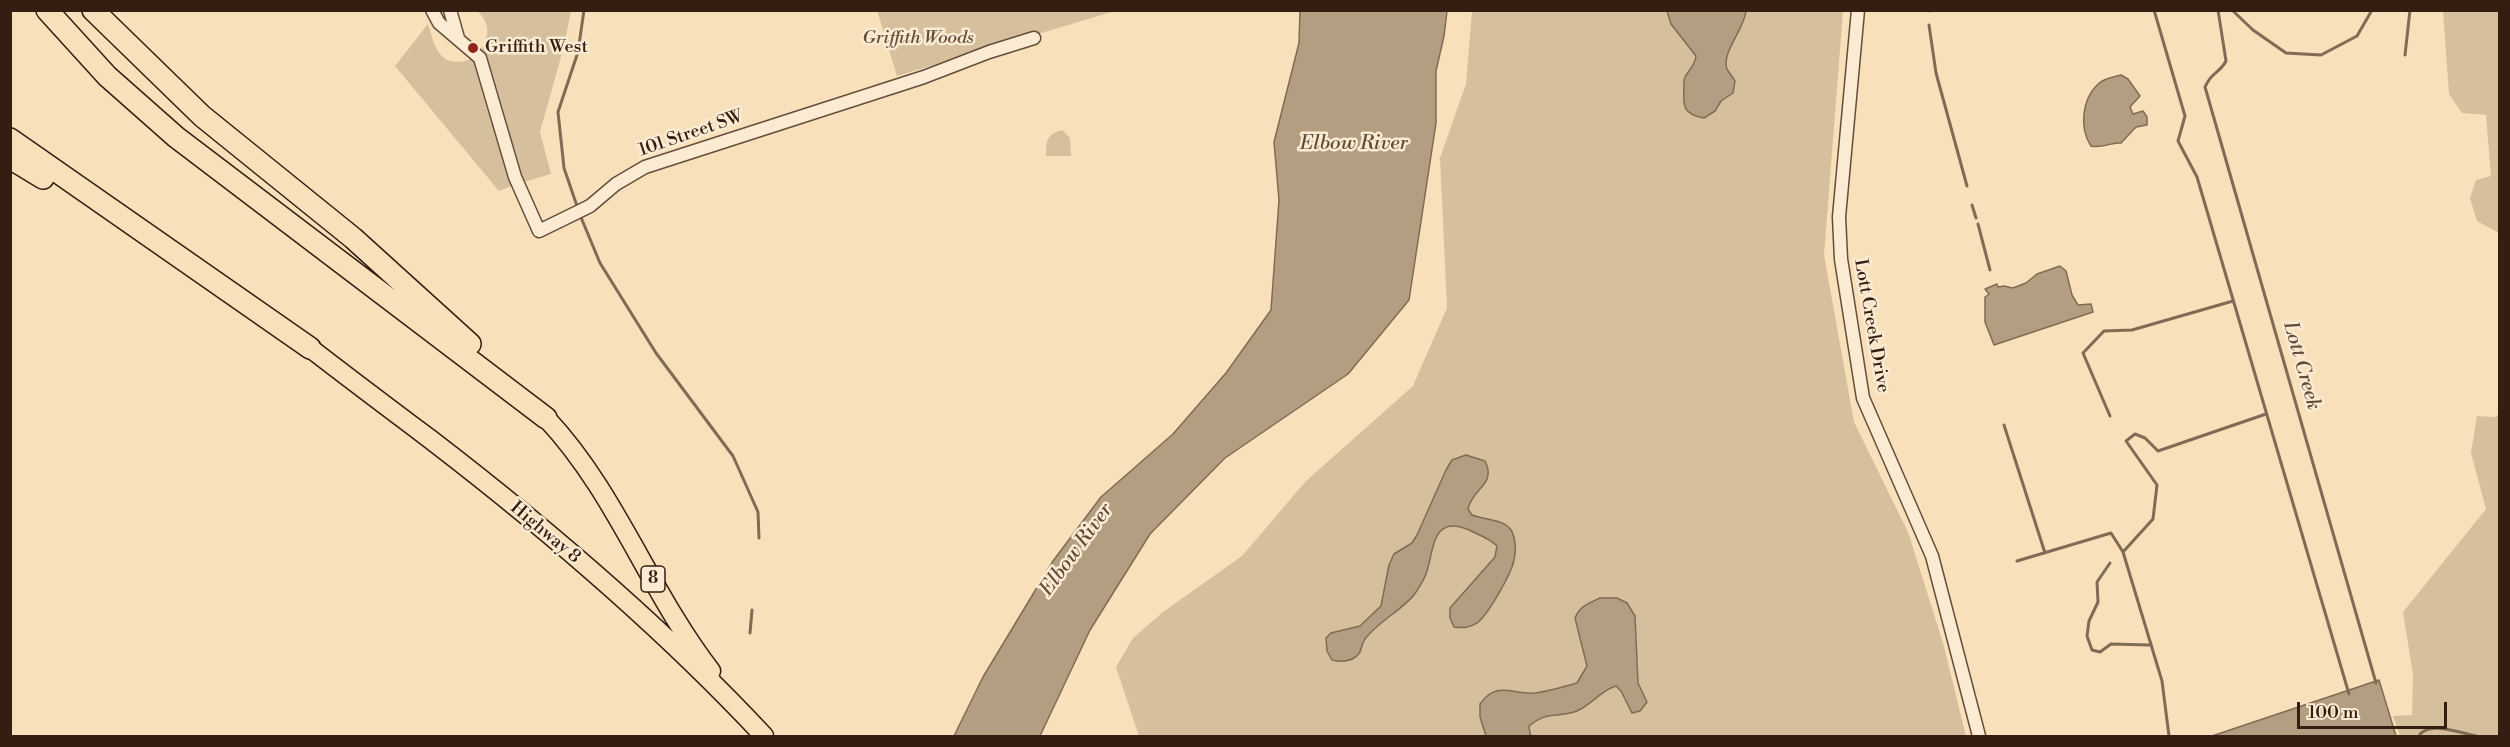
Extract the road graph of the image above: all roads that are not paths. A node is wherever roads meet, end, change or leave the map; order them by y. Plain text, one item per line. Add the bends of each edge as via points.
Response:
1 (47, 10) edge
2 (93, 10) edge
3 (432, 10) edge
4 (450, 10) edge
5 (1858, 10) edge
6 (458, 38) junction
7 (1034, 38) dead end
8 (10, 139) edge
9 (10, 158) edge
10 (310, 348) junction
11 (546, 418) junction
12 (765, 736) edge
13 (1979, 736) edge

1 - 11 highway via 107,76 176,137
2 - 11 highway via 202,116 362,245
3 - 6 street via 439,23
4 - 6 street
5 - 13 street, Lott Creek Drive via 1839,218 1841,259 1863,398 1932,556
6 - 7 street, 101 Street SW via 480,58 514,177 539,231 585,209 616,183 645,167
8 - 10 highway
9 - 10 highway via 277,334
10 - 12 main road, Highway 8 / 8 via 560,543
11 - 12 main road, Highway 8 / 8 via 596,480 702,659

